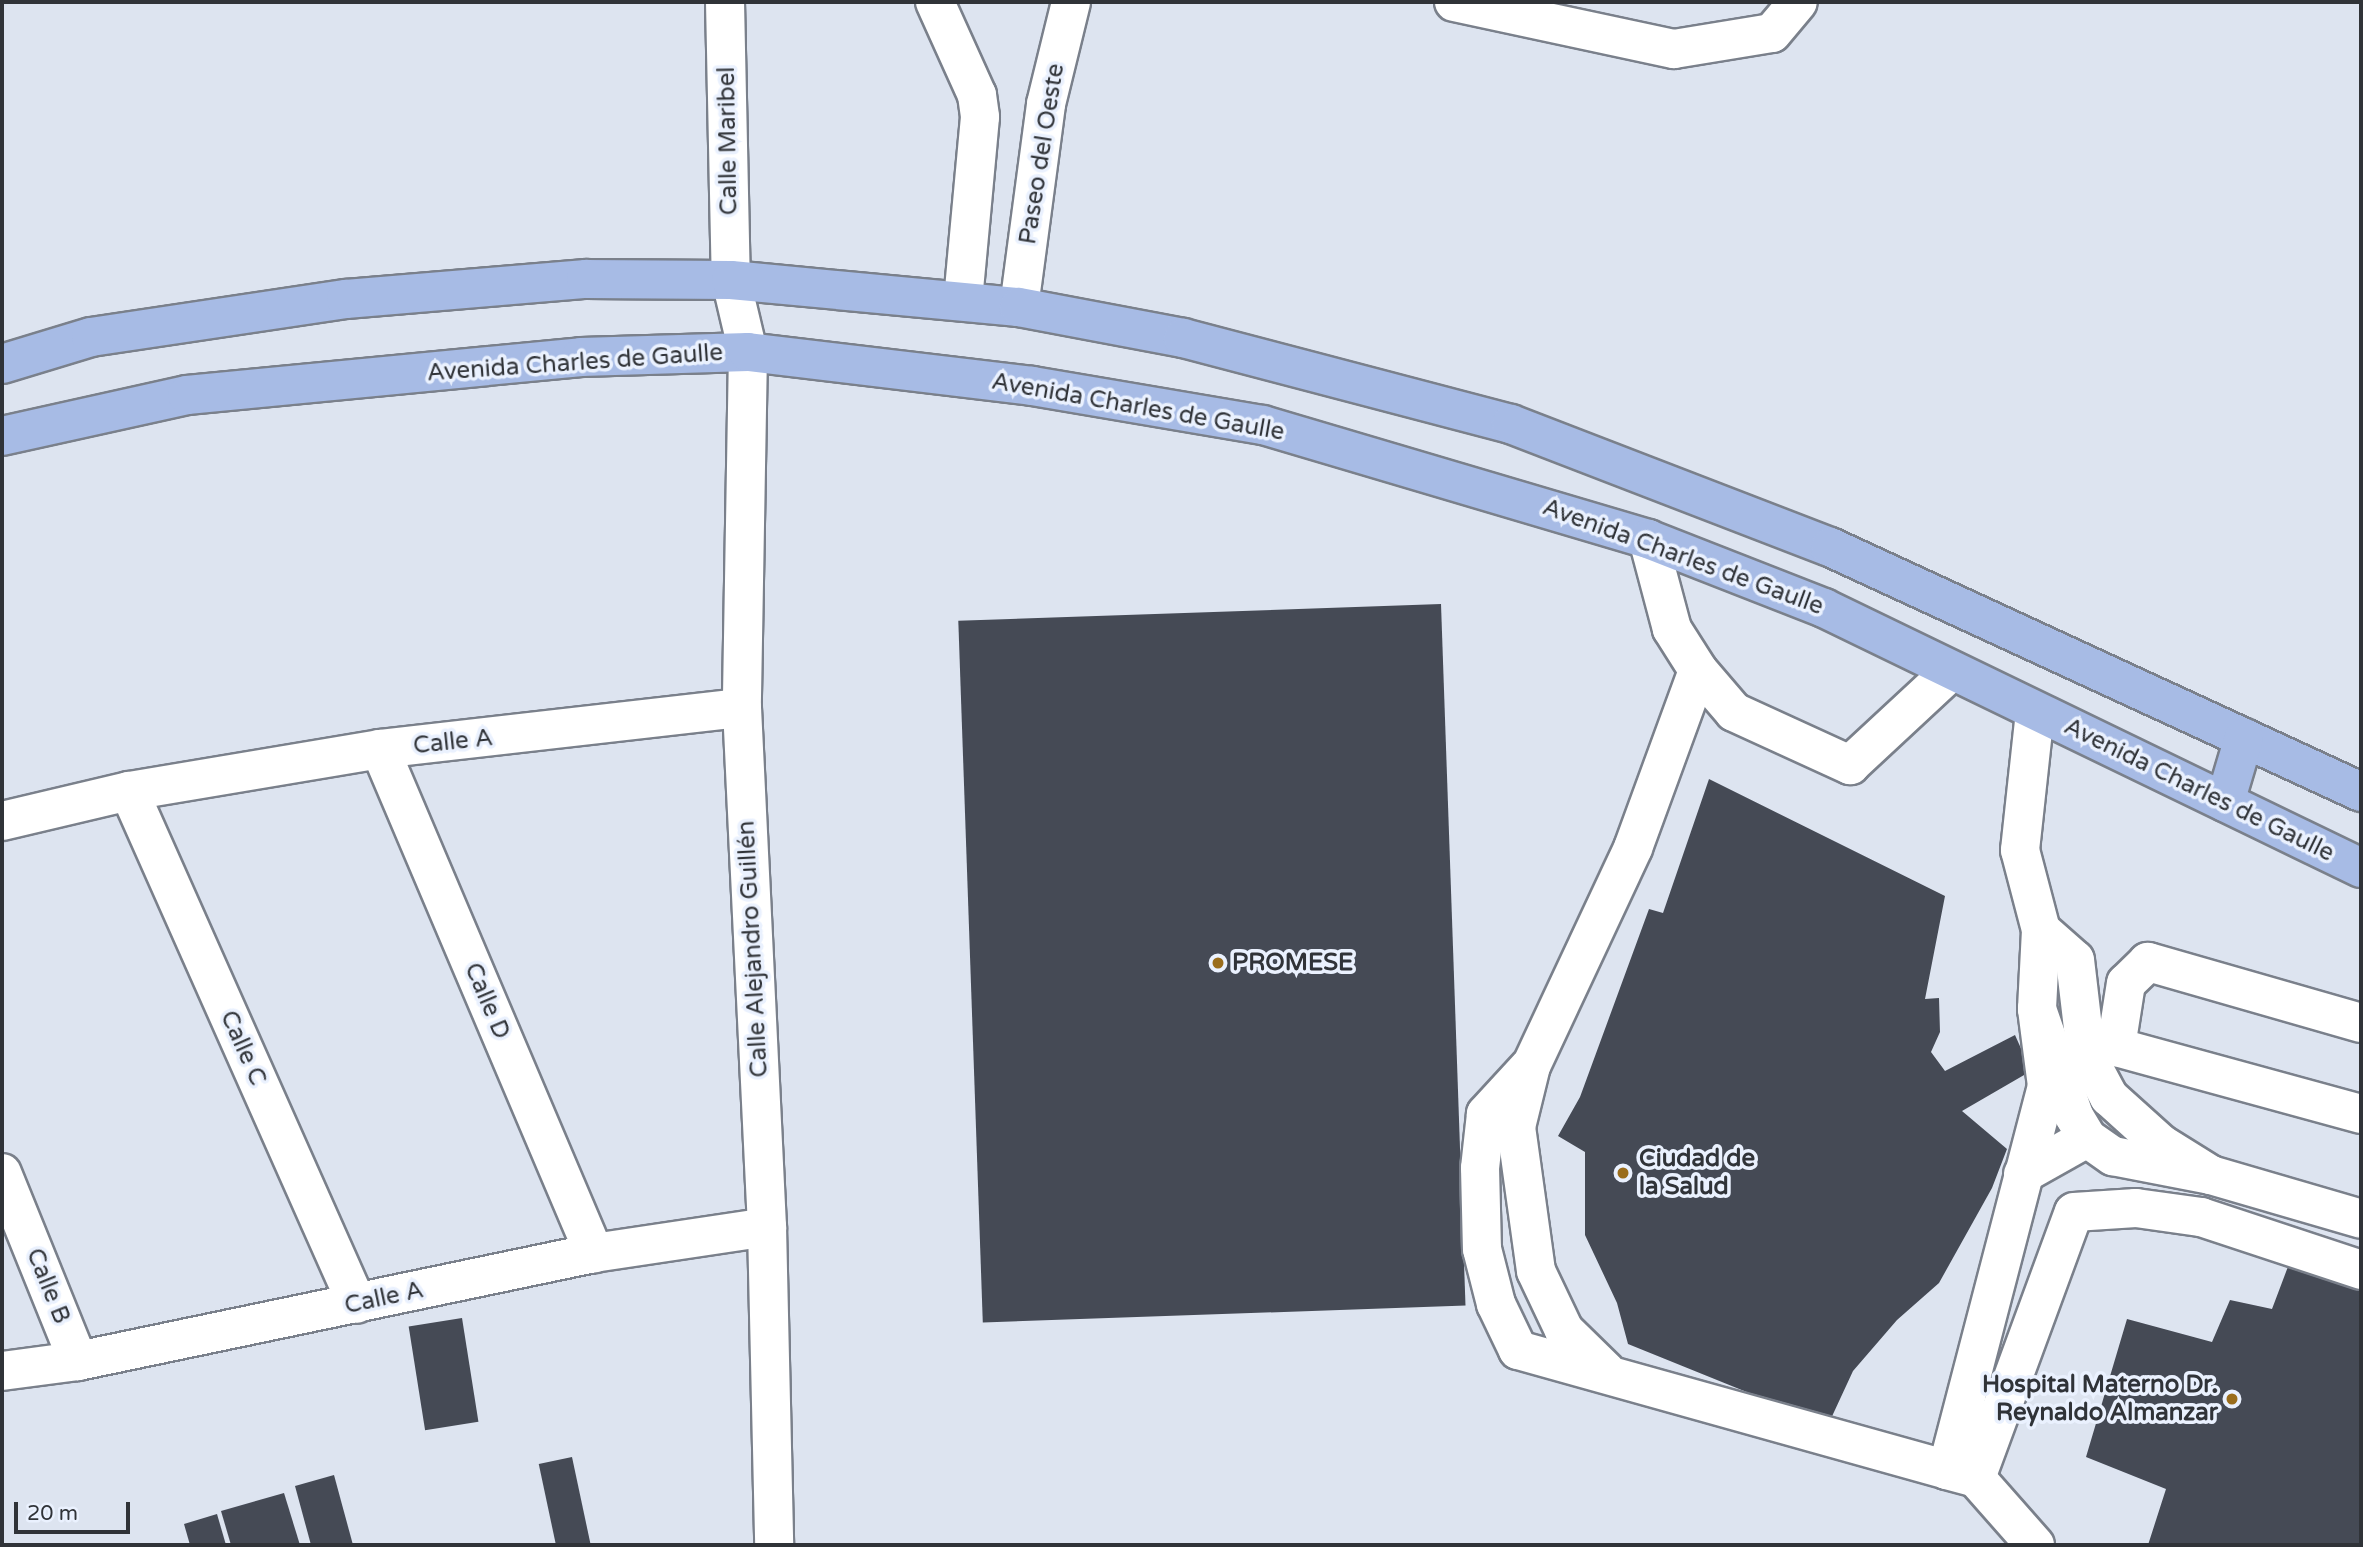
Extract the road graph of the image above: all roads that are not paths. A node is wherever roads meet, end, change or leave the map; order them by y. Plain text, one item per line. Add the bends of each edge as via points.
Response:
1 (725, 2) edge
2 (935, 2) edge
3 (1071, 2) edge
4 (1454, 2) edge
5 (1798, 2) edge
6 (731, 280) junction
7 (963, 299) junction
8 (1018, 307) junction
9 (748, 352) junction
10 (2, 364) edge
11 (2, 436) edge
12 (1648, 539) junction
13 (1698, 670) junction
14 (1951, 671) junction
15 (742, 708) junction
16 (2035, 712) junction
17 (2244, 738) junction
18 (380, 749) junction
19 (130, 791) junction
20 (2361, 792) edge
21 (2225, 802) junction
22 (2, 821) edge
23 (2361, 869) edge
24 (2042, 930) junction
25 (2037, 1009) junction
26 (2361, 1023) edge
27 (1531, 1066) junction
28 (2361, 1114) edge
29 (2087, 1138) junction
30 (2, 1173) edge
31 (2211, 1175) junction
32 (2023, 1182) junction
33 (2074, 1212) junction
34 (2361, 1219) edge
35 (767, 1227) junction
36 (594, 1253) junction
37 (2361, 1270) edge
38 (357, 1304) junction
39 (78, 1361) junction
40 (2, 1371) edge
41 (1606, 1371) junction
42 (1962, 1474) junction
43 (774, 1545) edge
44 (2035, 1545) edge

1 - 6 street, Calle Maribel
2 - 7 street via 977,95 980,117
3 - 8 street, Paseo del Oeste via 1046,104
4 - 5 street via 1674,49 1772,33
6 - 7 main road
6 - 9 street, Calle Maribel
6 - 10 main road via 586,279 346,299 90,337
7 - 8 main road
8 - 17 main road via 1183,338 1511,424 1830,547
9 - 11 main road, Avenida Charles de Gaulle via 581,357 187,394
9 - 12 main road, Avenida Charles de Gaulle via 1032,386 1263,425
9 - 15 street, Calle Alejandro Guillén
12 - 13 street via 1672,629
12 - 14 main road, Avenida Charles de Gaulle via 1824,608
13 - 14 street via 1734,712 1850,765
13 - 27 street via 1633,848
14 - 16 main road, Avenida Charles de Gaulle
15 - 18 street, Calle A via 616,726
15 - 35 street, Calle Alejandro Guillén
16 - 21 main road, Avenida Charles de Gaulle
16 - 24 street via 2020,850
17 - 20 main road
17 - 21 main road
18 - 19 street, Calle A
18 - 36 street, Calle D
19 - 22 street, Calle A
19 - 38 street, Calle C
21 - 23 main road, Avenida Charles de Gaulle
24 - 25 street
24 - 31 street via 2075,960 2087,1054 2109,1097 2161,1143
25 - 29 street via 2074,1116
25 - 32 street via 2047,1086
26 - 28 street via 2148,962 2126,983 2116,1047
27 - 41 street via 1516,1127 1536,1271 1564,1331
27 - 41 street via 1486,1114 1480,1168 1482,1250 1496,1304 1518,1350
29 - 31 street via 2113,1156
29 - 32 street
30 - 39 street, Calle B
31 - 34 street
32 - 33 street
32 - 42 street
33 - 37 street via 2136,1208 2201,1217
33 - 42 street
35 - 36 street, Calle A
35 - 43 street, Calle Alejandro Guillén
36 - 38 street, Calle A
38 - 39 street, Calle A
39 - 40 street, Calle A
41 - 42 street
42 - 44 street

